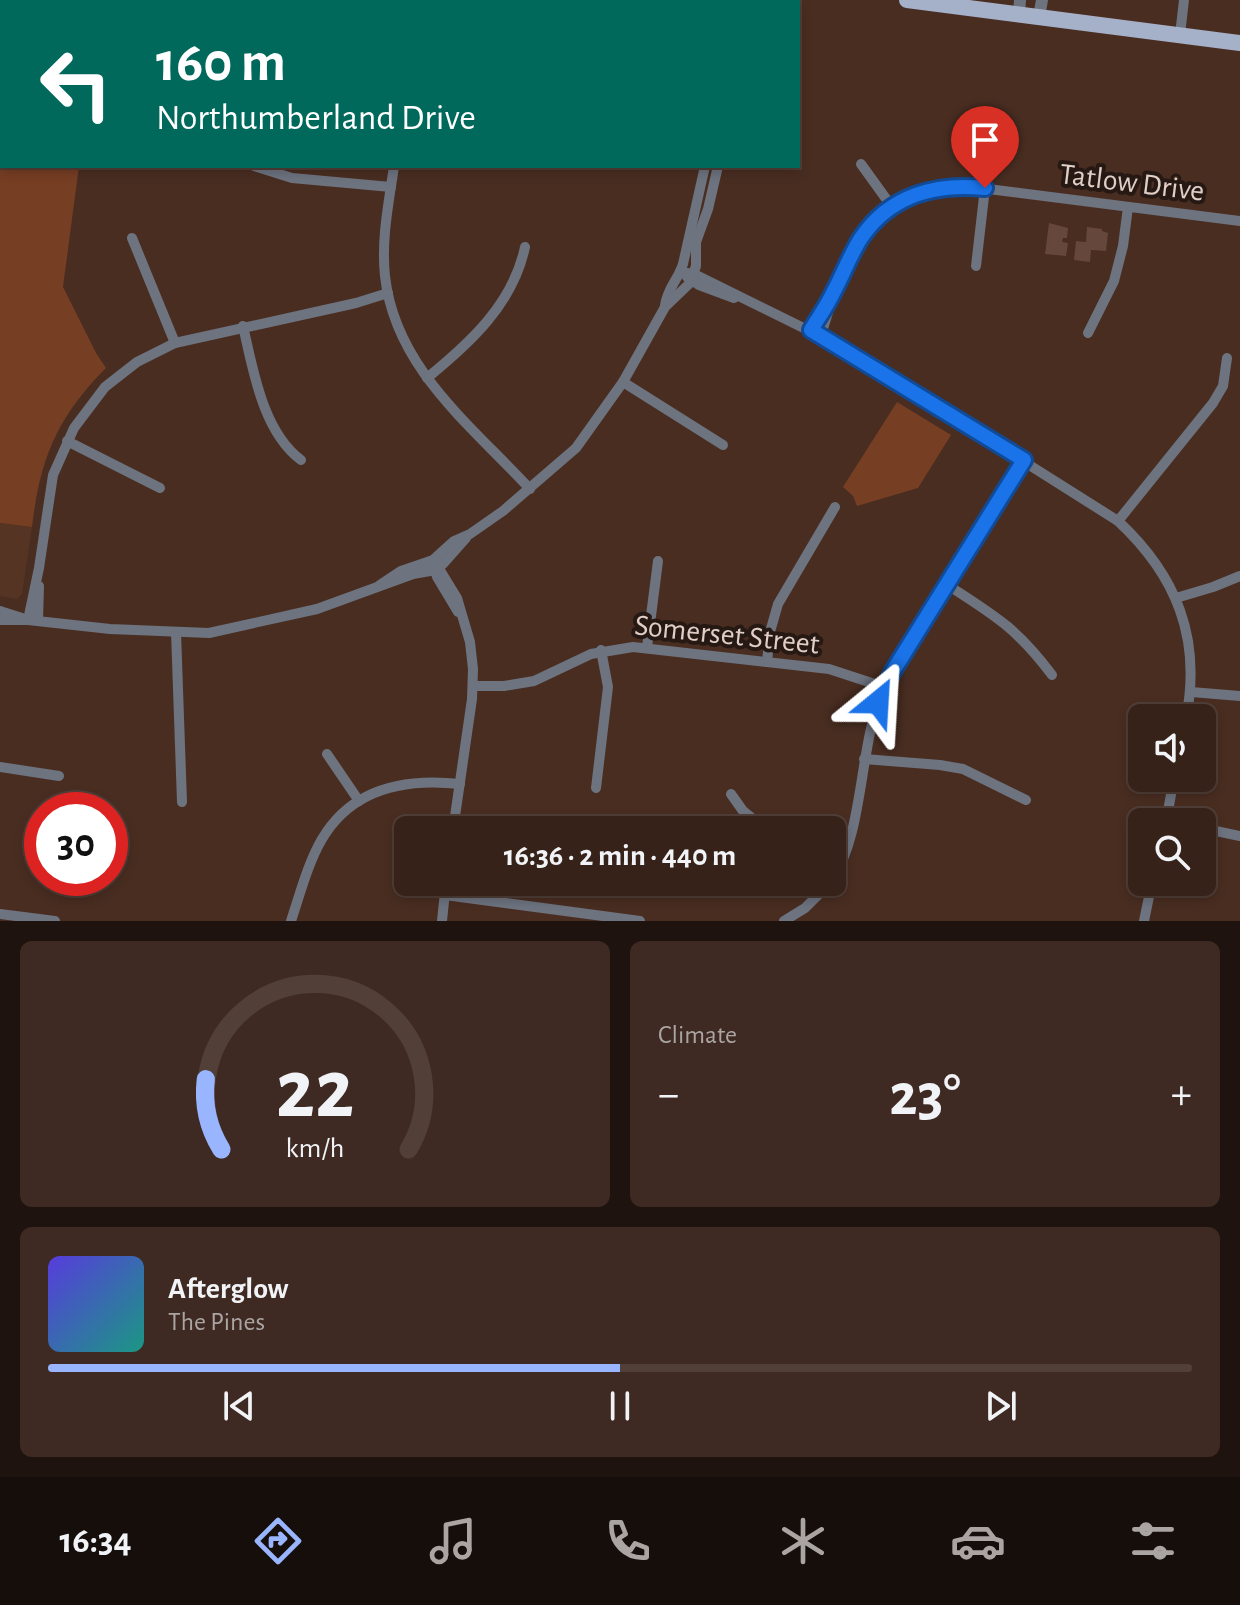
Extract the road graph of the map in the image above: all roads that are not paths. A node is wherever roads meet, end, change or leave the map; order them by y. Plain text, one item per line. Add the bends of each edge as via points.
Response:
1 (907, 0) edge
2 (1184, 0) edge
3 (1020, 7) edge
4 (1040, 8) edge
5 (1180, 35) junction
6 (1240, 43) edge
7 (861, 164) dead end
8 (260, 168) edge
9 (394, 168) edge
10 (705, 168) edge
11 (718, 168) edge
12 (985, 188) junction
13 (391, 190) junction
14 (892, 207) junction
15 (1128, 207) junction
16 (1240, 221) edge
17 (132, 238) dead end
18 (525, 247) dead end
19 (976, 266) dead end
20 (680, 272) junction
21 (693, 277) junction
22 (389, 296) junction
23 (665, 307) junction
24 (243, 326) junction
25 (816, 332) junction
26 (1088, 333) dead end
27 (175, 343) junction
28 (1227, 358) dead end
29 (427, 378) junction
30 (623, 382) junction
31 (67, 441) junction
32 (723, 445) dead end
33 (301, 460) dead end
34 (1024, 460) junction
35 (160, 488) dead end
36 (527, 491) junction
37 (835, 507) dead end
38 (1118, 521) junction
39 (658, 561) dead end
40 (436, 565) junction
41 (1240, 576) edge
42 (946, 584) junction
43 (1178, 603) junction
44 (0, 611) edge
45 (0, 620) edge
46 (33, 620) junction
47 (176, 632) junction
48 (647, 647) junction
49 (601, 650) junction
50 (767, 662) junction
51 (1052, 675) dead end
52 (473, 686) junction
53 (884, 687) junction
54 (1191, 692) junction
55 (1240, 696) edge
56 (1189, 704) edge
57 (327, 754) dead end
58 (864, 759) junction
59 (0, 767) edge
60 (59, 776) dead end
61 (460, 784) junction
62 (596, 788) dead end
63 (731, 794) dead end
64 (1026, 800) dead end
65 (359, 801) junction
66 (182, 802) dead end
67 (455, 816) edge
68 (749, 816) edge
69 (1216, 831) edge
70 (1240, 836) edge
71 (846, 850) edge
72 (445, 896) edge
73 (452, 896) edge
74 (816, 896) edge
75 (1149, 896) edge
76 (0, 914) edge
77 (55, 921) edge
78 (291, 921) edge
79 (442, 921) edge
80 (640, 921) edge
81 (784, 921) edge
82 (1144, 921) edge

1 - 3 main road
2 - 5 street
3 - 4 main road
4 - 5 main road
5 - 6 main road
7 - 14 street
8 - 13 street via 292,178
9 - 13 street
10 - 20 street
11 - 21 street via 696,242
12 - 14 street, Tatlow Drive via 929,189
12 - 15 street, Tatlow Drive
12 - 19 street
13 - 22 street via 385,244
14 - 25 street, Tatlow Drive via 861,238
15 - 16 street, Tatlow Drive
15 - 26 street via 1114,281
17 - 27 street
18 - 29 street via 499,306
20 - 21 street
20 - 23 street
21 - 23 street
21 - 25 street
22 - 24 street
22 - 29 street via 403,340
23 - 30 street
24 - 27 street
24 - 33 street via 273,423
25 - 34 street
27 - 31 street via 137,362 105,387
28 - 38 street via 1223,386 1213,403
29 - 36 street
30 - 32 street
30 - 36 street
31 - 35 street
31 - 46 street via 50,490
34 - 38 street
34 - 42 street
36 - 40 street via 454,541
37 - 50 street via 778,604
38 - 43 street via 1157,564
39 - 48 street
40 - 47 street via 317,609 246,625
40 - 52 street via 463,621
41 - 43 street
42 - 51 street via 1009,625
42 - 53 street
43 - 54 street via 1188,641
44 - 46 street
45 - 46 street
46 - 47 street
47 - 66 street
48 - 49 street, Somerset Street
48 - 50 street, Somerset Street
49 - 52 street, Somerset Street via 534,681
49 - 62 street via 608,687
50 - 53 street, Somerset Street via 843,672
52 - 61 street
53 - 58 street
54 - 55 street
54 - 56 street
57 - 65 street
58 - 64 street via 963,769
58 - 71 street
59 - 60 street
61 - 65 street via 409,782
61 - 67 street
63 - 68 street
65 - 78 street via 323,837
69 - 70 street
72 - 79 street
73 - 80 street
74 - 81 street
75 - 82 street
76 - 77 street

